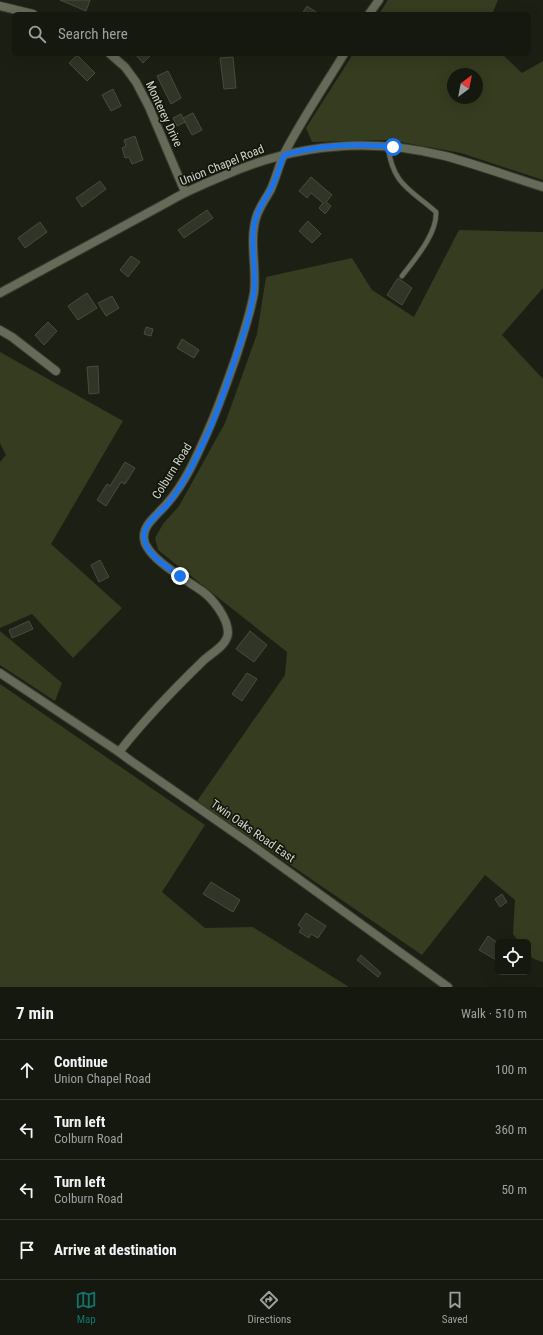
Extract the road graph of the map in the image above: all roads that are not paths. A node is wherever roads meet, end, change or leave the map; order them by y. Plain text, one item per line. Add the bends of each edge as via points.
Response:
1 (379, 0) edge
2 (0, 6) edge
3 (25, 12) edge
4 (371, 12) edge
5 (112, 56) edge
6 (343, 56) edge
7 (388, 147) junction
8 (284, 155) junction
9 (543, 188) edge
10 (185, 192) junction
11 (402, 276) dead end
12 (0, 293) edge
13 (0, 330) edge
14 (56, 371) dead end
15 (0, 673) edge
16 (120, 752) junction
17 (448, 987) edge

1 - 4 street
2 - 3 street
5 - 10 street, Monterey Drive via 136,82
6 - 8 street, Colburn Road
7 - 8 street, Union Chapel Road via 341,145
7 - 9 street, Union Chapel Road via 445,156
7 - 11 lane via 391,166 400,182 436,212 430,236
8 - 10 street, Union Chapel Road via 237,169
8 - 16 street, Colburn Road via 254,225 254,290 250,311 222,398 206,437 186,475 171,499 146,527 143,537 152,554 205,593 223,614 228,633 224,644 210,654 164,701
10 - 12 street, Union Chapel Road
13 - 14 street
15 - 16 street, Twin Oaks Road East
16 - 17 street, Twin Oaks Road East

